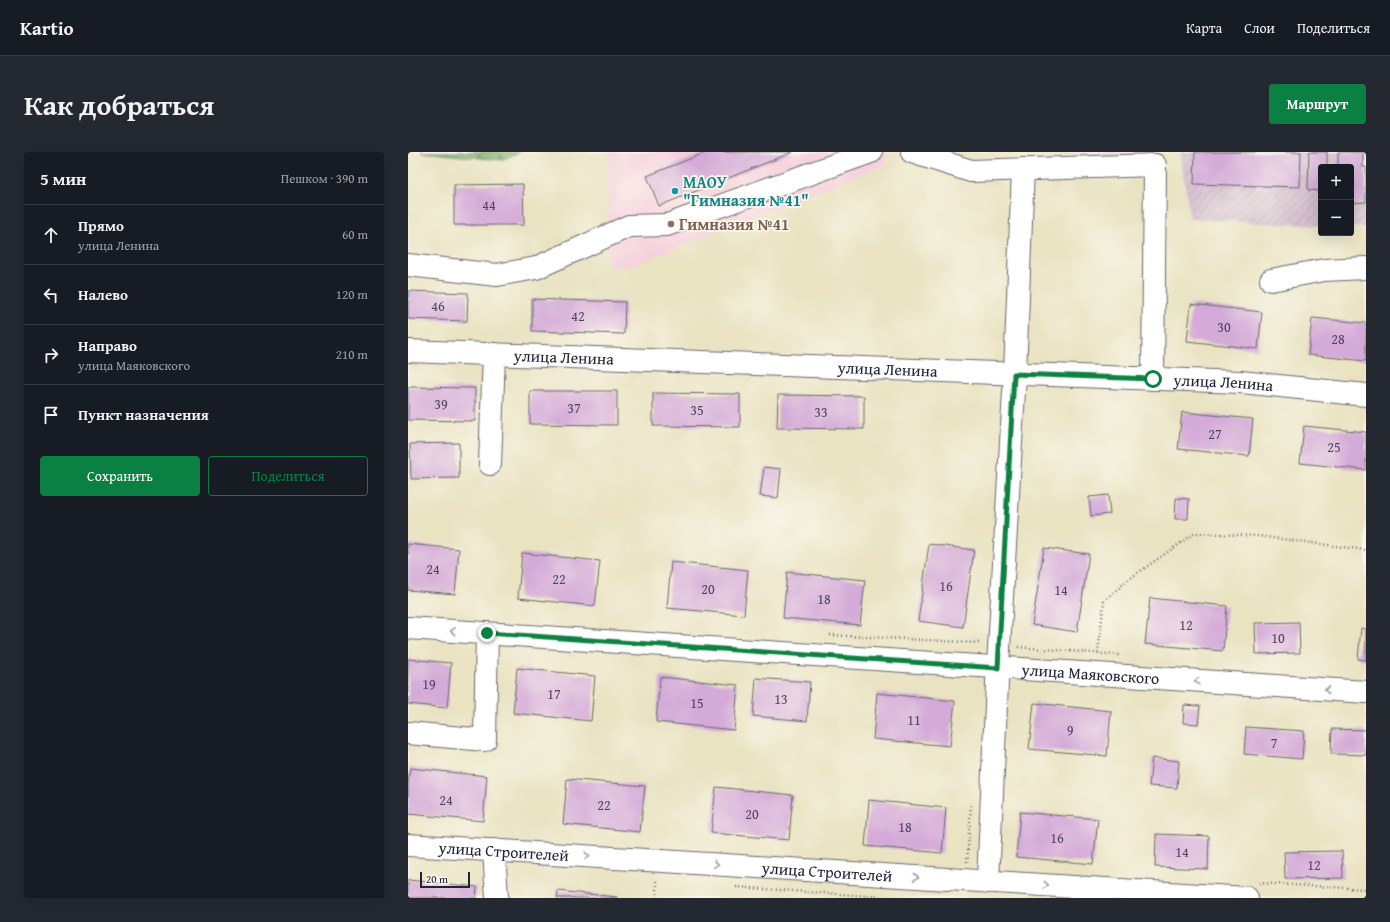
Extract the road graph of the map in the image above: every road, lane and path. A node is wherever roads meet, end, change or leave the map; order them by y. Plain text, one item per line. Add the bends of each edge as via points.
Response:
1 (871, 152) edge
2 (912, 152) edge
3 (1156, 158) edge
4 (1023, 169) junction
5 (408, 266) edge
6 (1366, 268) edge
7 (1271, 280) dead end
8 (408, 351) edge
9 (494, 354) junction
10 (1014, 374) junction
11 (1153, 379) junction
12 (1366, 395) edge
13 (490, 464) dead end
14 (1366, 550) edge
15 (408, 628) edge
16 (487, 633) junction
17 (1098, 653) dead end
18 (998, 668) junction
19 (1366, 692) edge
20 (408, 733) edge
21 (408, 845) edge
22 (494, 850) junction
23 (658, 880) dead end
24 (988, 882) junction
25 (796, 891) dead end
26 (860, 897) edge
27 (497, 898) edge
28 (657, 898) edge
29 (897, 898) edge
30 (1247, 898) edge

1 - 5 street via 666,225 629,226 536,268 497,275
2 - 4 street via 971,171
3 - 4 street
3 - 11 street
4 - 10 street
6 - 7 street via 1324,270
8 - 9 street, улица Ленина
9 - 10 street, улица Ленина
9 - 13 street
10 - 11 street, улица Ленина
10 - 18 street
11 - 12 street, улица Ленина via 1241,382
14 - 17 path via 1258,536 1195,533 1129,579 1104,601
16 -> 15 street, улица Маяковского
16 - 18 street, улица Маяковского
16 - 20 street via 485,740
19 -> 18 street, улица Маяковского
18 - 24 street
21 - 22 street, улица Строителей
22 -> 24 street, улица Строителей
22 - 27 street
23 - 28 path
24 -> 30 street, улица Строителей
25 - 26 path
26 - 29 path

